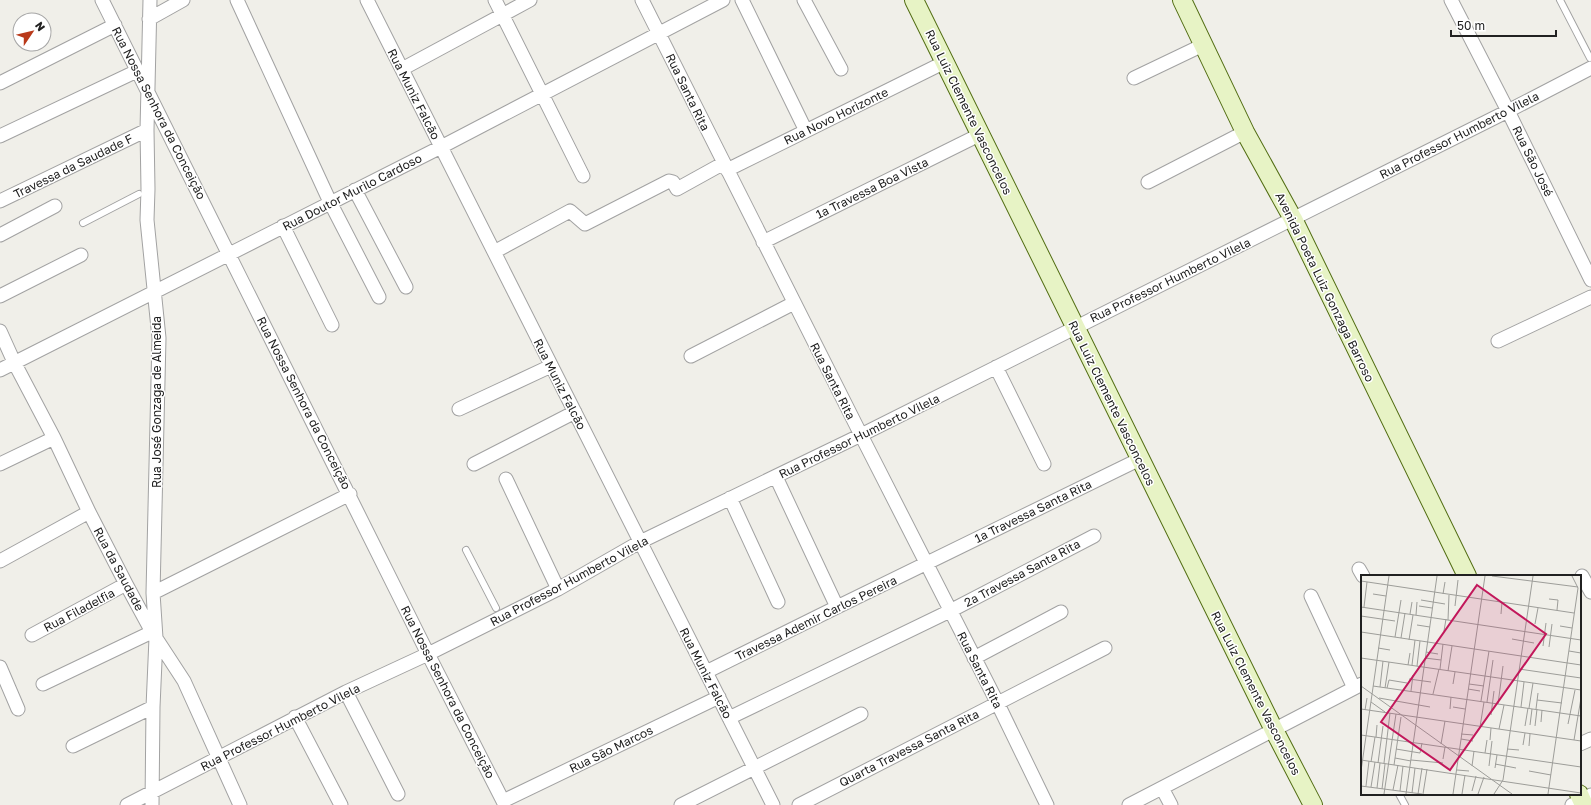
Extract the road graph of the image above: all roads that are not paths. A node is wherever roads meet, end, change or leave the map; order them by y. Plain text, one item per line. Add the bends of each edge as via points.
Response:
1 (102, 0) edge
2 (150, 0) edge
3 (183, 0) edge
4 (237, 0) edge
5 (367, 0) edge
6 (496, 0) edge
7 (530, 0) edge
8 (642, 0) edge
9 (723, 0) edge
10 (742, 0) edge
11 (804, 0) edge
12 (914, 0) edge
13 (1182, 0) edge
14 (1451, 0) edge
15 (1560, 0) edge
16 (504, 15) junction
17 (149, 19) junction
18 (115, 25) junction
19 (659, 33) junction
20 (1203, 44) junction
21 (945, 62) junction
22 (1591, 62) edge
23 (841, 69) dead end
24 (137, 70) junction
25 (402, 70) junction
26 (1134, 78) dead end
27 (0, 83) edge
28 (149, 93) junction
29 (543, 93) junction
30 (1508, 111) junction
31 (147, 130) junction
32 (806, 131) junction
33 (1245, 132) junction
34 (981, 134) junction
35 (0, 136) edge
36 (440, 147) junction
37 (725, 167) junction
38 (584, 176) dead end
39 (1148, 182) dead end
40 (355, 190) junction
41 (144, 191) junction
42 (0, 201) edge
43 (330, 202) junction
44 (55, 206) dead end
45 (1293, 219) junction
46 (84, 223) dead end
47 (283, 226) junction
48 (0, 235) edge
49 (763, 242) junction
50 (494, 252) junction
51 (229, 254) junction
52 (81, 255) dead end
53 (1591, 280) edge
54 (406, 288) dead end
55 (155, 291) junction
56 (0, 296) edge
57 (379, 297) dead end
58 (1591, 297) edge
59 (794, 303) junction
60 (332, 325) dead end
61 (1075, 327) junction
62 (0, 332) edge
63 (1498, 341) dead end
64 (691, 356) dead end
65 (14, 362) junction
66 (552, 366) junction
67 (996, 367) junction
68 (0, 370) edge
69 (459, 409) dead end
70 (574, 412) junction
71 (861, 435) junction
72 (54, 438) junction
73 (1140, 459) junction
74 (0, 464) edge
75 (474, 464) dead end
76 (1044, 464) dead end
77 (776, 476) junction
78 (506, 479) dead end
79 (350, 494) junction
80 (730, 498) junction
81 (89, 512) junction
82 (1094, 536) dead end
83 (640, 542) junction
84 (466, 550) dead end
85 (0, 561) edge
86 (926, 563) junction
87 (1467, 575) edge
88 (1584, 575) edge
89 (126, 584) junction
90 (558, 589) junction
91 (1591, 592) edge
92 (153, 594) junction
93 (1311, 596) dead end
94 (778, 602) dead end
95 (837, 607) junction
96 (950, 611) junction
97 (499, 612) junction
98 (1061, 612) dead end
99 (32, 635) dead end
100 (154, 635) junction
101 (1105, 648) dead end
102 (428, 654) junction
103 (974, 658) junction
104 (0, 667) edge
105 (706, 672) junction
106 (43, 684) dead end
107 (1358, 686) edge
108 (346, 692) junction
109 (719, 698) junction
110 (997, 702) junction
111 (153, 707) junction
112 (18, 709) dead end
113 (861, 714) dead end
114 (296, 717) junction
115 (729, 718) junction
116 (1274, 730) junction
117 (1591, 739) edge
118 (1581, 744) edge
119 (73, 746) dead end
120 (219, 758) junction
121 (754, 767) junction
122 (1162, 788) junction
123 (398, 794) dead end
124 (1400, 795) edge
125 (152, 798) edge
126 (504, 803) edge
127 (127, 805) edge
128 (240, 805) edge
129 (340, 805) edge
130 (681, 805) edge
131 (773, 805) edge
132 (800, 805) edge
133 (1047, 805) edge
134 (1129, 805) edge
135 (1171, 805) edge
136 (1313, 805) edge
137 (1405, 805) edge

1 - 18 street, Rua Nossa Senhora da Conceição
2 - 17 street, Rua José Gonzaga de Almeida
3 - 17 street
4 - 43 street
5 - 25 street, Rua Muniz Falcão
6 - 16 street
7 - 16 street
8 - 19 street, Rua Santa Rita
9 - 19 street, Rua Doutor Murilo Cardoso
10 - 32 street
11 - 23 street
12 - 21 street, Rua Luiz Clemente Vasconcelos
13 - 20 street, Avenida Poeta Luiz Gonzaga Barroso
14 - 30 street, Rua São José
15 - 22 lane
16 - 25 street
16 - 29 street
17 - 28 street, Rua José Gonzaga de Almeida
18 - 24 street, Rua Nossa Senhora da Conceição
18 - 27 street
19 - 29 street, Rua Doutor Murilo Cardoso
19 - 37 street, Rua Santa Rita
20 - 26 street
20 - 33 street, Avenida Poeta Luiz Gonzaga Barroso
21 - 32 street, Rua Novo Horizonte
21 - 34 street, Rua Luiz Clemente Vasconcelos
22 - 30 street, Rua Professor Humberto Vilela
24 - 28 street, Rua Nossa Senhora da Conceição
24 - 35 street
25 - 36 street, Rua Muniz Falcão
28 - 31 street, Rua José Gonzaga de Almeida
28 - 51 street, Rua Nossa Senhora da Conceição
29 - 36 street, Rua Doutor Murilo Cardoso
29 - 38 street
30 - 45 street, Rua Professor Humberto Vilela
30 - 53 street, Rua São José
31 - 41 street, Rua José Gonzaga de Almeida
31 - 42 street, Travessa da Saudade F
32 - 37 street, Rua Novo Horizonte
33 - 39 street
33 - 45 street, Avenida Poeta Luiz Gonzaga Barroso
34 - 49 street, 1ª Travessa Boa Vista
34 - 61 street, Rua Luiz Clemente Vasconcelos
36 - 40 street, Rua Doutor Murilo Cardoso
36 - 50 street, Rua Muniz Falcão
37 - 49 street, Rua Santa Rita
37 - 50 street, Rua Novo Horizonte via 677,188 669,180 585,224 570,211
40 - 43 street, Rua Doutor Murilo Cardoso
40 - 54 street
41 - 46 lane
41 - 55 street, Rua José Gonzaga de Almeida
43 - 47 street, Rua Doutor Murilo Cardoso
43 - 57 street
44 - 48 street
45 - 61 street, Rua Professor Humberto Vilela
45 - 87 street, Avenida Poeta Luiz Gonzaga Barroso
47 - 51 street, Rua Doutor Murilo Cardoso
47 - 60 street
49 - 59 street, Rua Santa Rita
50 - 66 street, Rua Muniz Falcão
51 - 55 street, Rua Doutor Murilo Cardoso
51 - 79 street, Rua Nossa Senhora da Conceição
52 - 56 street
55 - 65 street, Rua Doutor Murilo Cardoso
55 - 92 street, Rua José Gonzaga de Almeida via 159,338
58 - 63 street
59 - 64 street
59 - 71 street, Rua Santa Rita
61 - 67 street, Rua Professor Humberto Vilela
61 - 73 street, Rua Luiz Clemente Vasconcelos
62 - 65 street, Rua da Saudade
65 - 68 street, Rua Doutor Murilo Cardoso
65 - 72 street, Rua da Saudade
66 - 69 street
66 - 70 street, Rua Muniz Falcão
67 - 71 street, Rua Professor Humberto Vilela
67 - 76 street
70 - 75 street
70 - 83 street, Rua Muniz Falcão
71 - 77 street, Rua Professor Humberto Vilela
71 - 86 street, Rua Santa Rita
72 - 74 street
72 - 81 street, Rua da Saudade
73 - 86 street, 1ª Travessa Santa Rita
73 - 116 street, Rua Luiz Clemente Vasconcelos
77 - 80 street, Rua Professor Humberto Vilela
77 - 95 street
78 - 90 street
79 - 92 street
79 - 102 street, Rua Nossa Senhora da Conceição
80 - 83 street, Rua Professor Humberto Vilela
80 - 94 street
81 - 85 street
81 - 89 street, Rua da Saudade
82 - 96 street, 2ª Travessa Santa Rita
83 - 90 street, Rua Professor Humberto Vilela
83 - 105 street, Rua Muniz Falcão
84 - 97 lane
86 - 95 street, Travessa Ademir Carlos Pereira
86 - 96 street, Rua Santa Rita
88 - 91 street
89 - 99 street, Rua Filadelfia
89 - 100 street, Rua da Saudade
90 - 97 street, Rua Professor Humberto Vilela
92 - 100 street, Rua José Gonzaga de Almeida
93 - 107 street
95 - 105 street, Travessa Ademir Carlos Pereira
96 - 103 street, Rua Santa Rita
96 - 115 street, 2ª Travessa Santa Rita
97 - 102 street, Rua Professor Humberto Vilela
98 - 103 street
100 - 106 street
100 - 111 street, Rua José Gonzaga de Almeida
100 - 120 street, Rua da Saudade via 184,681
101 - 110 street, Quarta Travessa Santa Rita
102 - 108 street, Rua Professor Humberto Vilela
102 - 126 street, Rua Nossa Senhora da Conceição
103 - 110 street, Rua Santa Rita
104 - 112 street
105 - 109 street, Rua Muniz Falcão
107 - 116 street
108 - 114 street, Rua Professor Humberto Vilela
108 - 123 street
109 - 115 street, Rua Muniz Falcão
109 - 126 street, Rua São Marcos
110 - 132 street, Quarta Travessa Santa Rita
110 - 133 street, Rua Santa Rita
111 - 119 street
111 - 125 street, Rua José Gonzaga de Almeida
113 - 121 street
114 - 120 street, Rua Professor Humberto Vilela
114 - 129 street
115 - 121 street, Rua Muniz Falcão
116 - 122 street
116 - 136 street, Rua Luiz Clemente Vasconcelos
117 - 118 street
120 - 125 street, Rua Professor Humberto Vilela
120 - 128 street, Rua da Saudade
121 - 130 street
121 - 131 street, Rua Muniz Falcão
122 - 134 street
122 - 135 street
124 - 137 lane
125 - 127 street, Rua Professor Humberto Vilela

